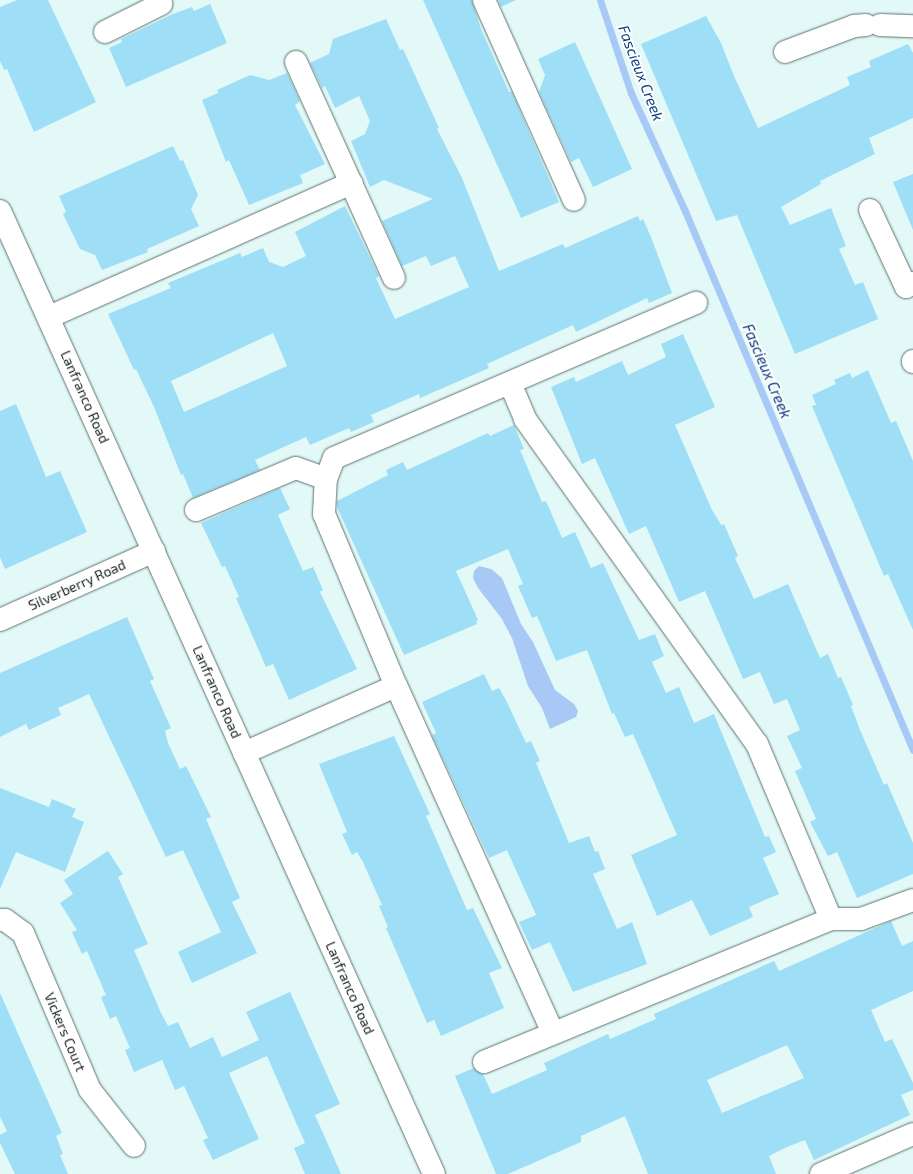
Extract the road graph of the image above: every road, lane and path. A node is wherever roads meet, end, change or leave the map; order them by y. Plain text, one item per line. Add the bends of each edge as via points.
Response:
1 (484, 0) edge
2 (163, 1) edge
3 (913, 26) edge
4 (105, 32) dead end
5 (784, 52) dead end
6 (296, 62) dead end
7 (352, 183) junction
8 (574, 200) dead end
9 (870, 210) dead end
10 (0, 211) edge
11 (394, 278) dead end
12 (913, 283) edge
13 (696, 303) dead end
14 (49, 317) junction
15 (510, 383) junction
16 (326, 479) junction
17 (196, 510) dead end
18 (154, 550) junction
19 (0, 620) edge
20 (396, 686) junction
21 (244, 753) junction
22 (913, 900) edge
23 (831, 919) junction
24 (0, 920) edge
25 (553, 1034) junction
26 (484, 1062) dead end
27 (913, 1134) edge
28 (134, 1146) dead end
29 (434, 1174) edge
30 (822, 1174) edge

1 - 8 street
2 - 4 street
3 - 5 street via 854,26
6 - 7 street
7 - 11 street
7 - 14 street
9 - 12 street via 906,287
10 - 14 street, Lanfranco Road
13 - 15 street
14 - 18 street, Lanfranco Road
15 - 16 street via 334,458
15 - 23 street via 525,419 757,744
16 - 17 street via 296,468
16 - 20 street via 324,514
18 - 19 street, Silverberry Road
18 - 21 street, Lanfranco Road
20 - 21 street
20 - 25 street
21 - 29 street, Lanfranco Road
22 - 23 street via 861,919
23 - 25 street
24 - 28 street, Vickers Court via 5,920 23,933 90,1090
25 - 26 street
27 - 30 street

